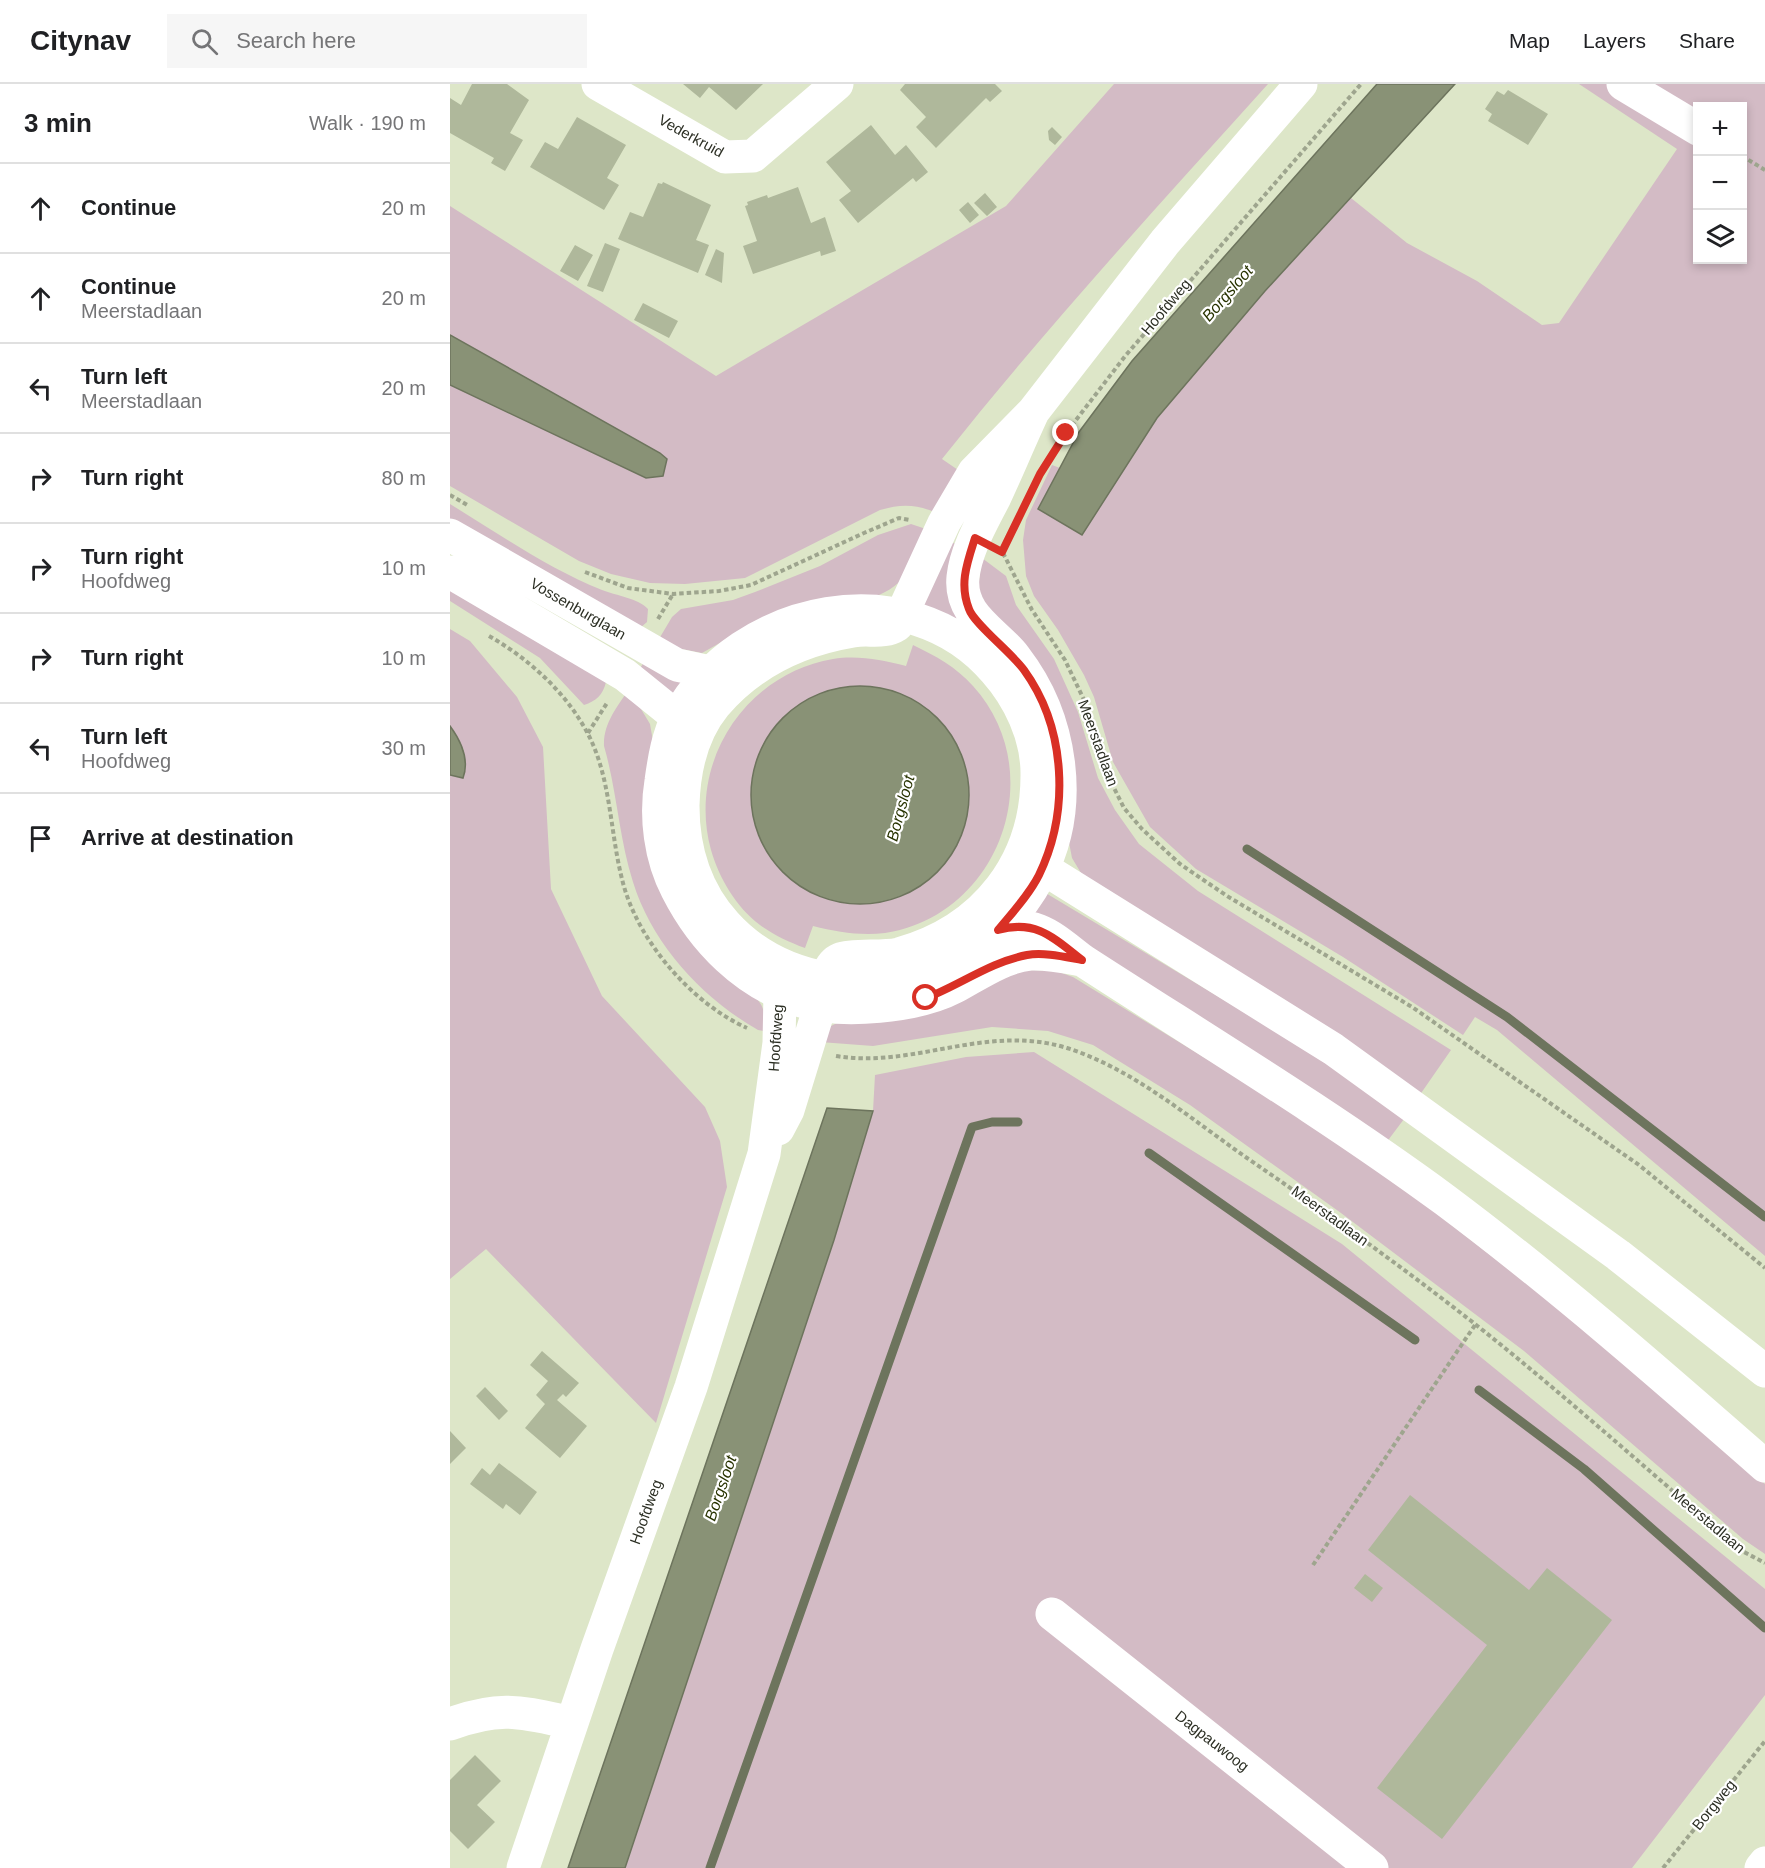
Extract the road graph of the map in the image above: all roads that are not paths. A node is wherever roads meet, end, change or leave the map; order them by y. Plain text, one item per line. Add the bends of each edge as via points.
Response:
1 (598, 84) edge
2 (837, 84) edge
3 (1301, 84) edge
4 (1623, 84) edge
5 (1693, 126) edge
6 (1033, 412) junction
7 (450, 535) edge
8 (450, 573) edge
9 (902, 614) junction
10 (710, 672) junction
11 (687, 728) junction
12 (1032, 862) junction
13 (998, 930) junction
14 (1082, 960) junction
15 (780, 993) junction
16 (823, 993) junction
17 (764, 1154) junction
18 (1765, 1371) edge
19 (1765, 1466) edge
20 (1052, 1614) dead end
21 (572, 1723) junction
22 (450, 1724) edge
23 (1765, 1863) edge
24 (523, 1868) edge
25 (1372, 1868) edge
26 (1761, 1868) edge

1 - 2 main road, Vederkruid via 725,157 753,156
3 - 6 main road via 1165,242
4 - 5 main road
6 - 9 main road via 974,472 944,523
6 - 12 main road via 989,545 963,578 969,611 1012,654 1035,685 1058,752 1057,824
7 - 10 main road, Vossenburglaan via 677,665
8 - 11 main road via 625,675
9 - 10 main road via 868,610 799,619 767,632
9 - 11 main road via 897,625 889,630 834,634 783,652 757,668
9 - 12 main road via 944,628 980,653 1014,696 1028,726 1037,769
10 - 11 main road
11 - 15 main road via 664,756 658,797 660,838 670,877 689,914 714,946 744,973
11 - 16 main road via 683,814 688,856 704,894 725,922 753,948
12 - 13 main road via 1026,896
12 - 16 main road via 966,923 928,946 892,956 840,959 832,967
12 - 18 main road via 1333,1049 1618,1255
13 - 14 main road via 1033,927
13 - 16 main road via 977,947 915,976 854,983
14 - 16 main road via 1029,954 996,964 926,998 868,1006
14 - 19 main road via 1309,1105 1444,1200 1591,1313
15 - 16 main road
15 - 17 main road, Hoofdweg via 779,1043
16 - 17 main road, Hoofdweg via 788,1110
17 - 21 main road, Hoofdweg via 691,1388
20 - 25 main road, Dagpauwoog
21 - 22 main road via 513,1710
21 - 24 main road, Hoofdweg
23 - 26 main road

